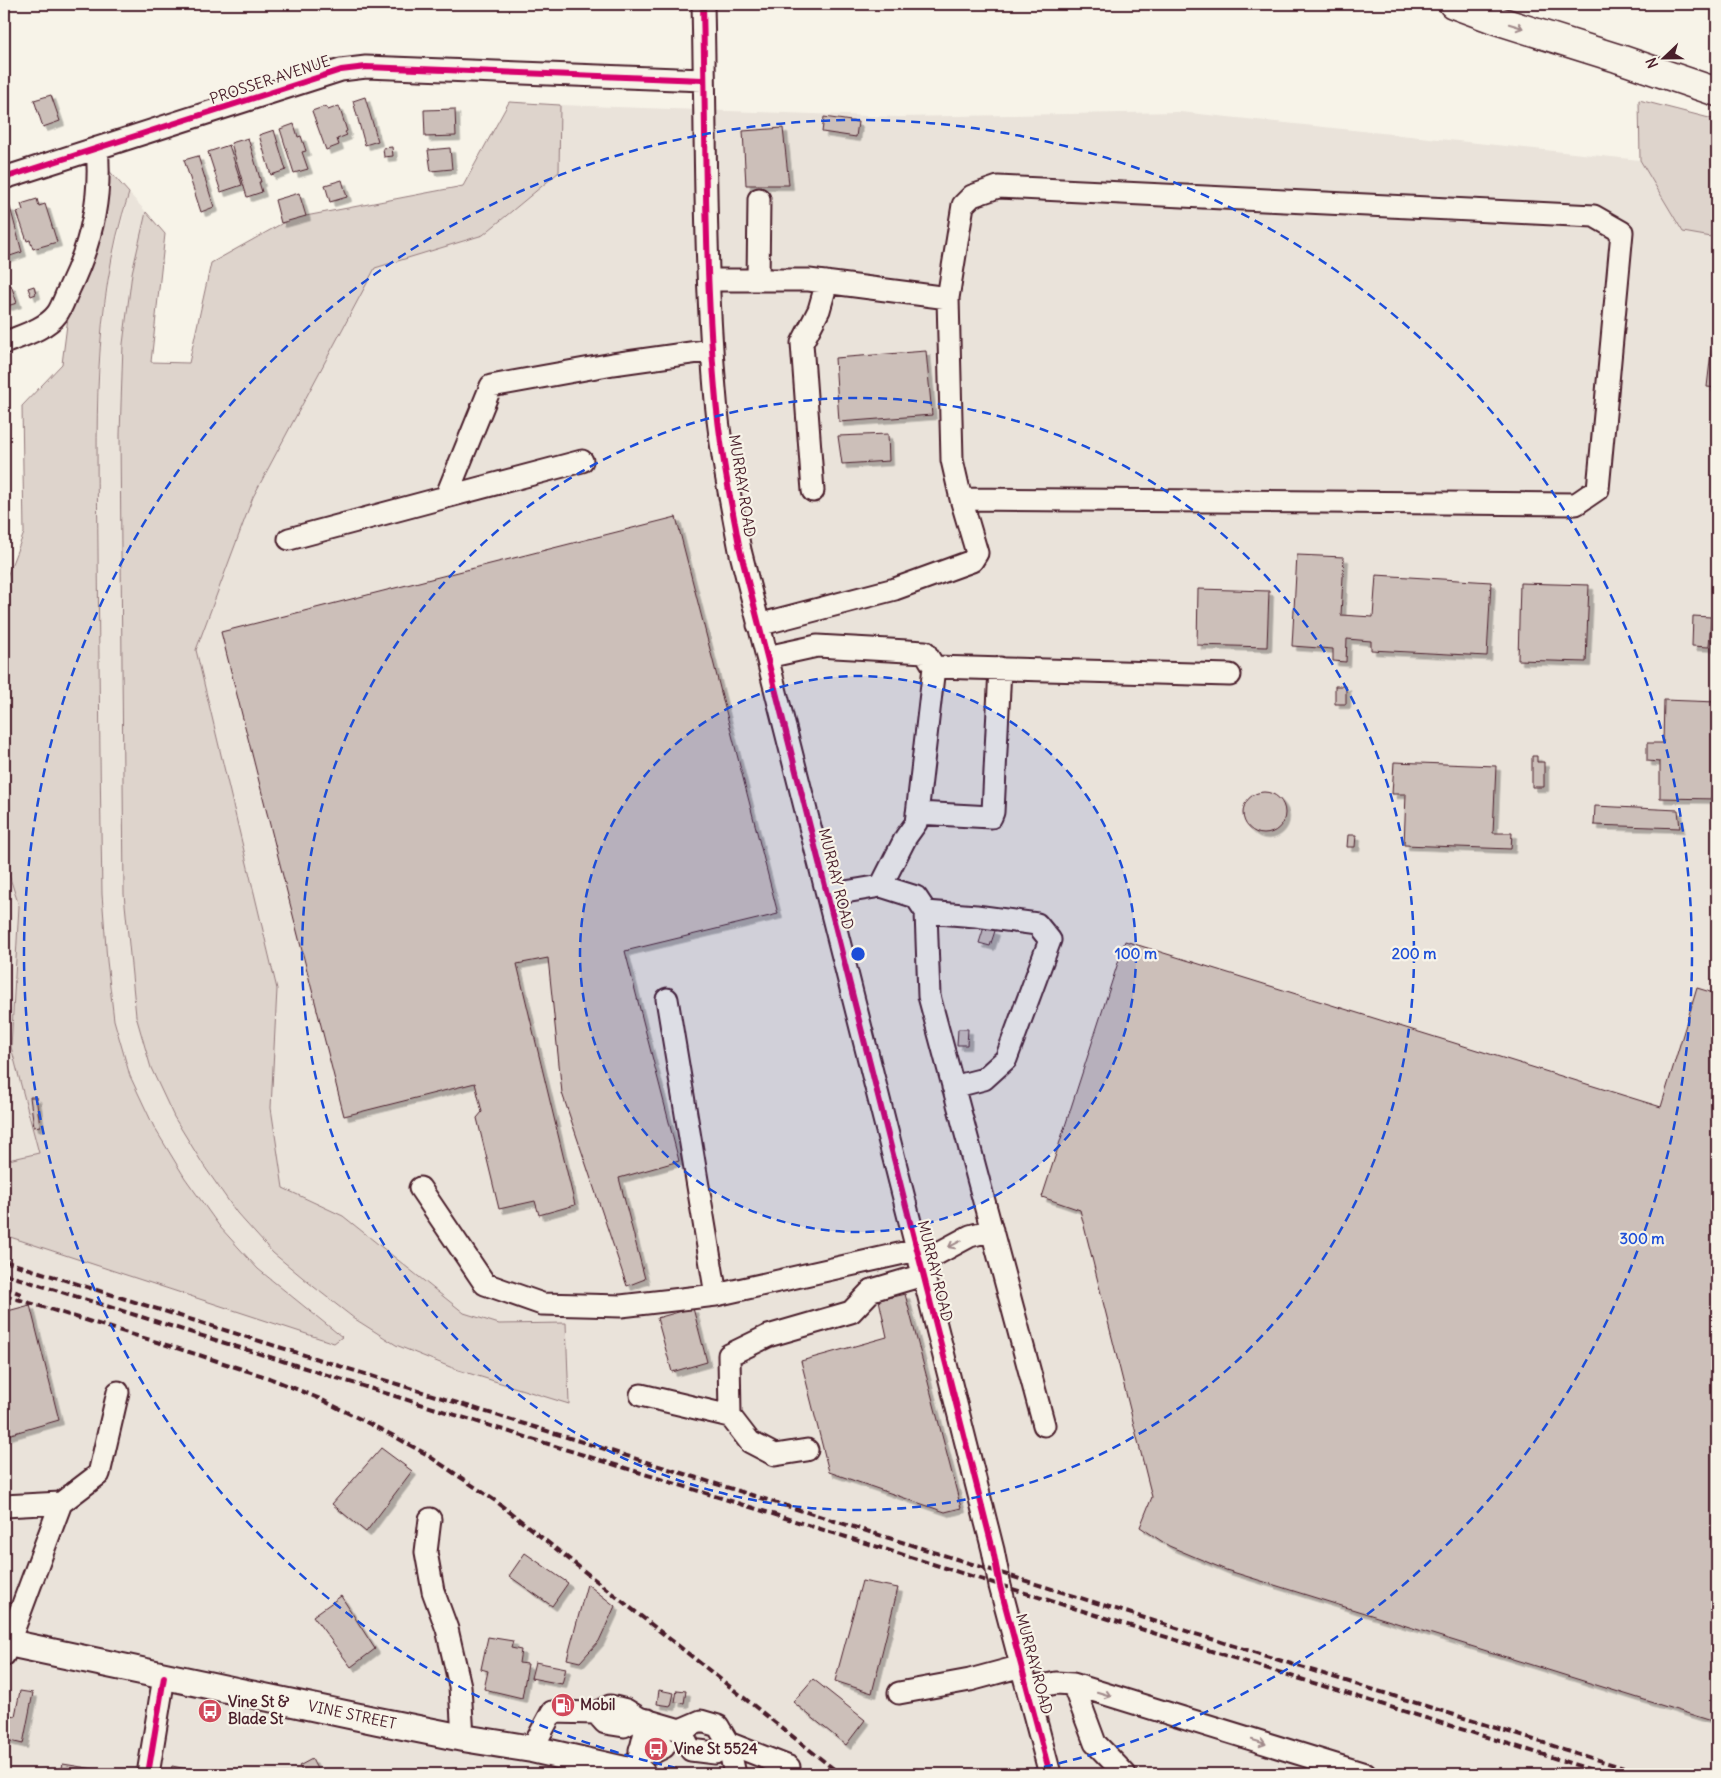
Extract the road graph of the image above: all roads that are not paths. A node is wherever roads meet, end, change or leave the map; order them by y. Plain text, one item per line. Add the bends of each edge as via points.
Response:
1 (703, 4) edge
2 (1454, 4) edge
3 (703, 80) junction
4 (1717, 92) edge
5 (97, 148) junction
6 (4, 178) edge
7 (759, 199) dead end
8 (709, 280) junction
9 (758, 280) junction
10 (827, 282) junction
11 (948, 298) junction
12 (4, 343) edge
13 (712, 350) junction
14 (582, 461) dead end
15 (813, 491) dead end
16 (446, 497) junction
17 (961, 499) junction
18 (289, 538) dead end
19 (758, 625) junction
20 (767, 657) junction
21 (934, 667) junction
22 (1000, 668) junction
23 (1230, 675) dead end
24 (916, 813) junction
25 (881, 886) junction
26 (827, 895) junction
27 (926, 912) junction
28 (667, 999) dead end
29 (952, 1087) junction
30 (420, 1188) dead end
31 (992, 1230) junction
32 (920, 1263) junction
33 (716, 1295) junction
34 (118, 1392) dead end
35 (641, 1395) dead end
36 (730, 1416) junction
37 (1044, 1425) dead end
38 (807, 1450) dead end
39 (61, 1503) junction
40 (4, 1506) edge
41 (430, 1519) dead end
42 (5, 1647) edge
43 (1022, 1666) junction
44 (164, 1676) junction
45 (1073, 1684) junction
46 (1028, 1689) junction
47 (899, 1693) dead end
48 (680, 1730) junction
49 (463, 1738) junction
50 (728, 1743) junction
51 (641, 1745) edge
52 (532, 1749) junction
53 (691, 1750) junction
54 (148, 1774) edge
55 (735, 1774) edge
56 (788, 1774) edge
57 (1050, 1774) edge
58 (1125, 1774) edge
59 (1365, 1774) edge

1 - 3 street, MURRAY ROAD
2 -> 4 highway
3 - 5 street, PROSSER AVENUE via 366,67 341,70
3 - 8 street, MURRAY ROAD
5 - 6 street, PROSSER AVENUE
5 - 12 street via 100,173 97,206 76,276 57,314 44,326
7 - 9 street
8 - 9 street
8 - 13 street, MURRAY ROAD
9 - 10 street
10 - 11 street
10 - 15 street via 819,310 802,342
11 - 17 street via 952,460
11 - 17 street via 963,205 972,196 998,187 1594,216 1622,232 1598,489 1576,504
13 - 16 street via 491,386
13 - 19 street, MURRAY ROAD via 724,466
14 - 16 street
16 - 18 street
17 - 19 street via 977,553 972,561 895,589
19 - 20 street, MURRAY ROAD
20 - 21 street via 816,646 926,652
20 - 26 street, MURRAY ROAD
21 - 22 street
21 - 24 street
22 - 23 street
22 - 24 street via 993,812 990,816
24 - 25 street via 916,823
25 - 26 street
25 - 27 street via 916,897
26 - 32 street, MURRAY ROAD
27 - 29 street via 929,996
27 - 29 street via 1037,924 1050,940 1006,1059 984,1079
28 - 33 street
29 - 31 street
30 - 33 street via 484,1284 542,1304 621,1306
31 -> 32 street via 970,1236
31 - 37 street
32 - 33 street
32 - 36 street via 872,1290 851,1312 768,1336 729,1355
32 - 43 street, MURRAY ROAD
34 - 39 street via 99,1474
35 - 36 street
36 - 38 street via 750,1442 774,1455
39 - 40 street
39 - 42 street
41 - 49 street via 426,1552 433,1591 447,1629 460,1686
42 - 44 main road, VINE STREET
43 - 46 street, MURRAY ROAD
43 - 47 street via 970,1680
44 - 49 main road, VINE STREET
44 - 54 street
45 - 46 street via 1056,1683
45 - 58 street via 1095,1743
45 -> 59 street
46 - 57 street, MURRAY ROAD
48 - 50 street via 701,1721 718,1726
48 - 51 street
48 - 53 street
49 - 52 main road, VINE STREET
50 - 53 street via 715,1753
50 - 55 street
50 - 56 street via 788,1766
51 - 52 main road, VINE STREET
51 - 52 street via 626,1710 610,1706 596,1713 552,1712
51 - 53 street via 654,1752 664,1747

